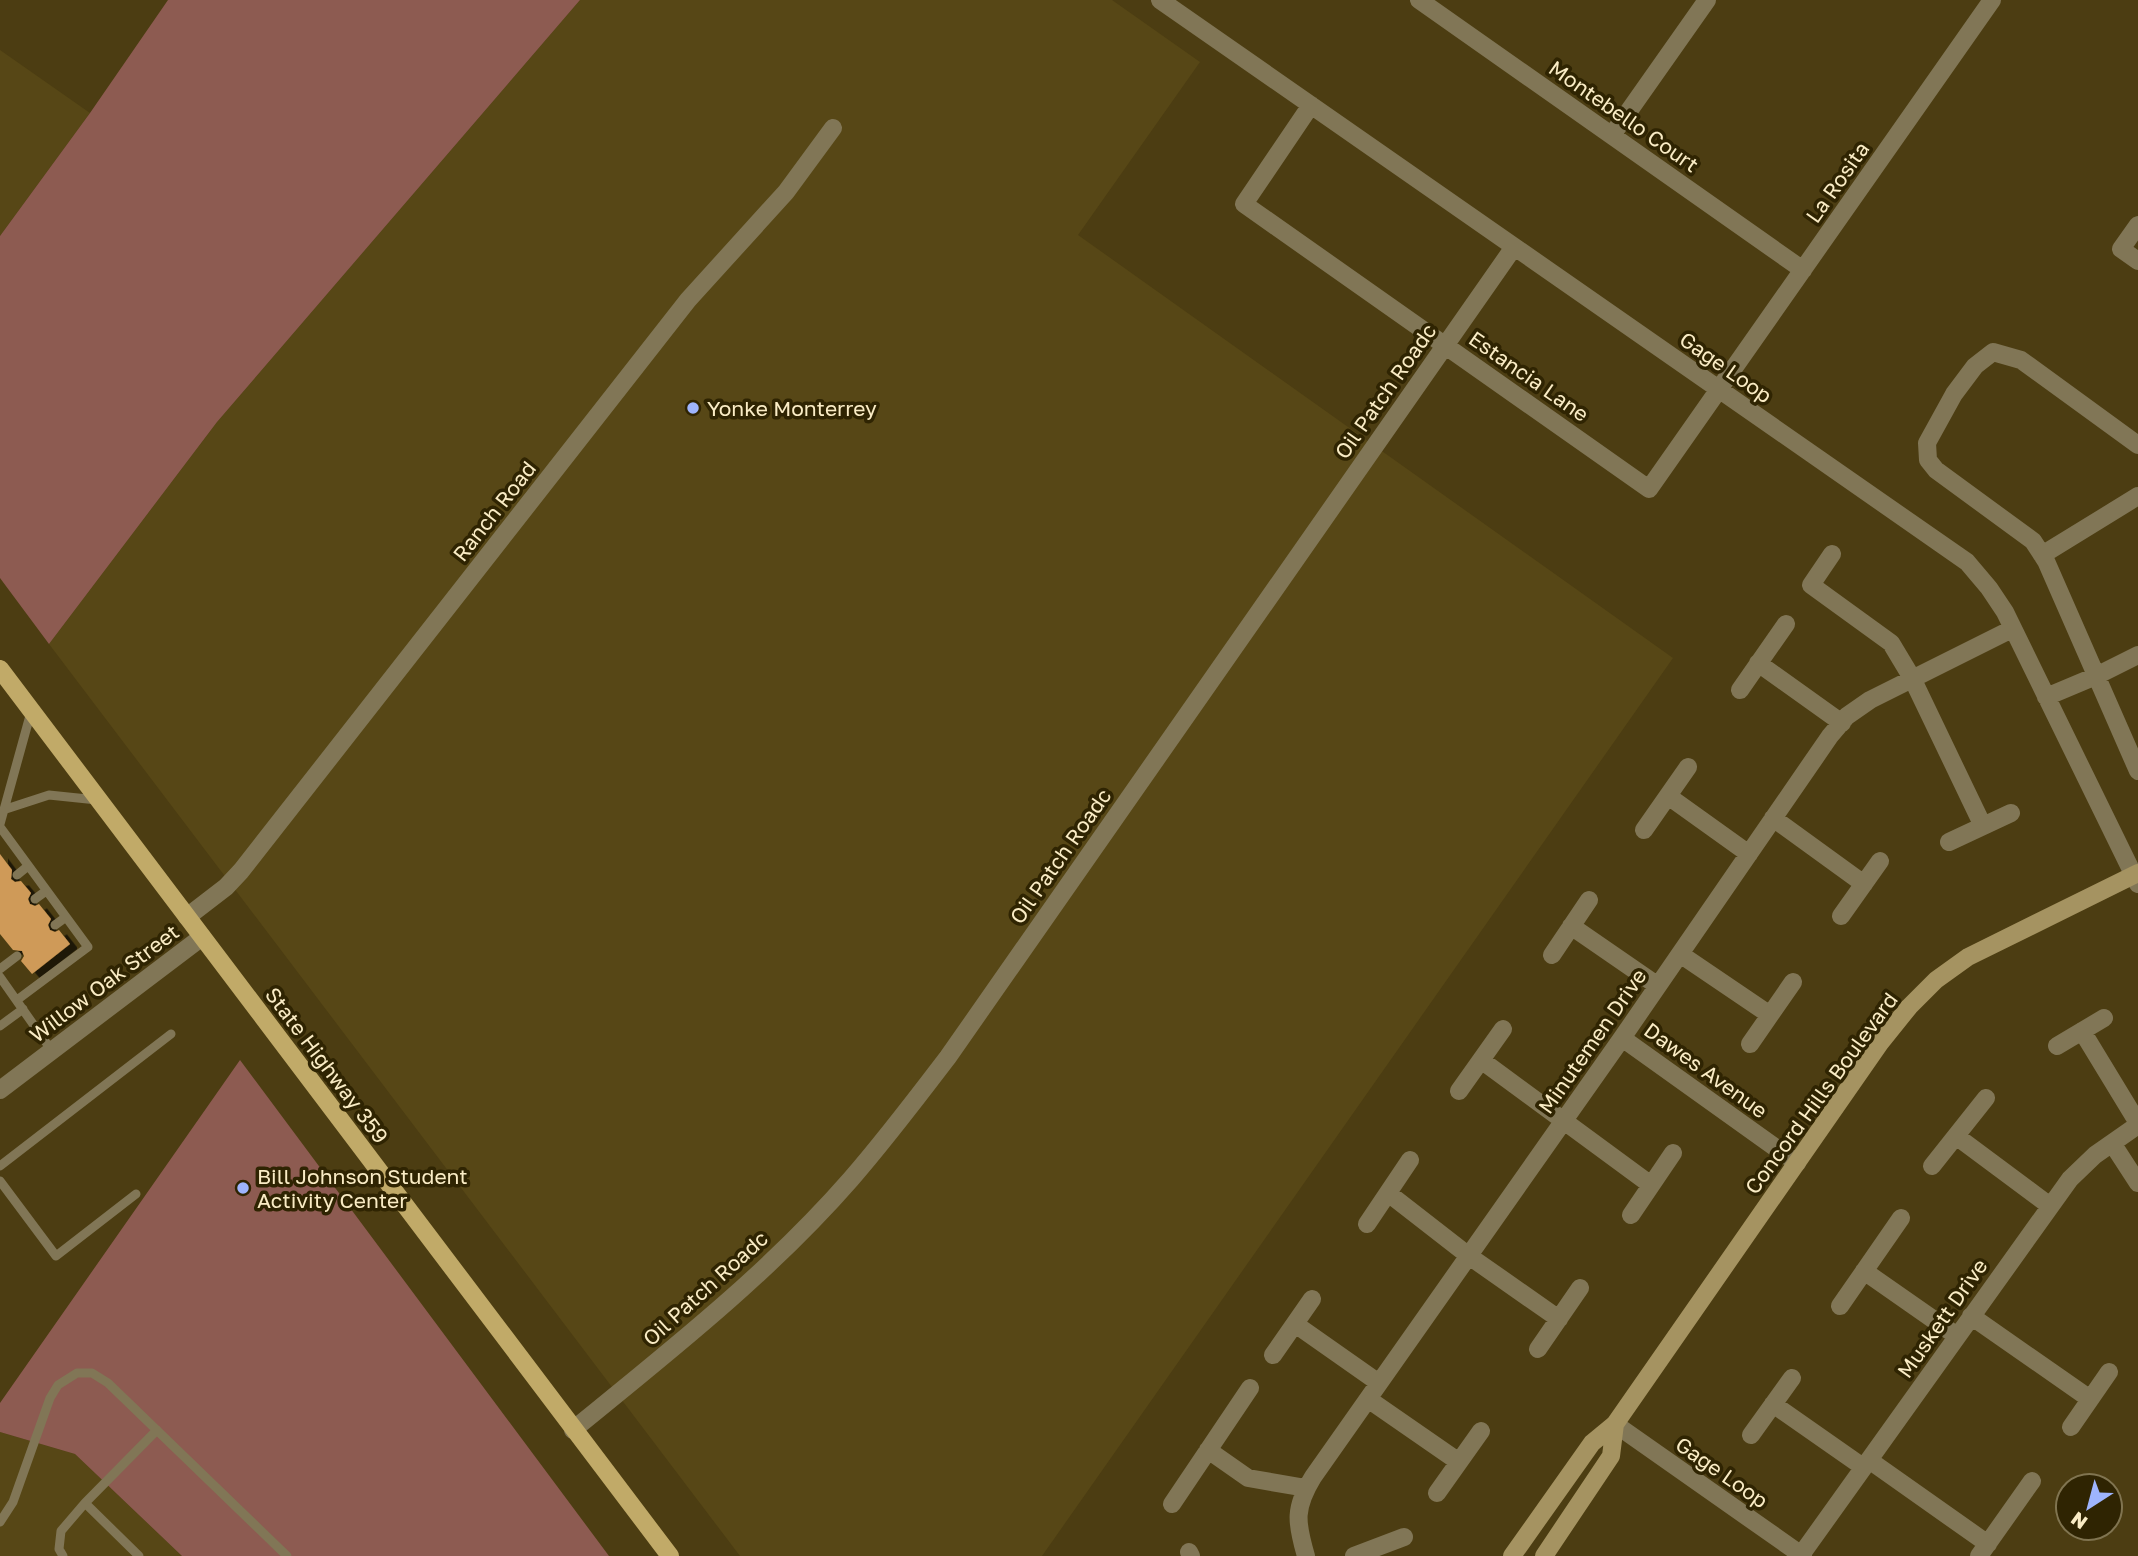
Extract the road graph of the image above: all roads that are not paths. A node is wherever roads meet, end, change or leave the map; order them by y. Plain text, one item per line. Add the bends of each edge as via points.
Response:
1 (1160, 0) edge
2 (1419, 0) edge
3 (1707, 0) edge
4 (1992, 0) edge
5 (1311, 105) junction
6 (833, 128) dead end
7 (1612, 135) junction
8 (2138, 225) edge
9 (1514, 247) junction
10 (2138, 261) edge
11 (1803, 270) junction
12 (1445, 345) junction
13 (1719, 390) junction
14 (2138, 445) edge
15 (2138, 496) edge
16 (1832, 554) dead end
17 (2042, 555) junction
18 (1786, 624) dead end
19 (2012, 629) junction
20 (2138, 655) edge
21 (1758, 663) junction
22 (0, 669) edge
23 (2096, 676) junction
24 (1912, 678) junction
25 (1740, 690) dead end
26 (2046, 697) junction
27 (32, 710) junction
28 (1842, 723) junction
29 (1688, 766) dead end
30 (2138, 771) edge
31 (1668, 796) junction
32 (99, 800) junction
33 (3, 810) junction
34 (2011, 813) dead end
35 (1773, 818) junction
36 (0, 825) edge
37 (1983, 826) junction
38 (1644, 830) dead end
39 (1949, 842) dead end
40 (1749, 854) junction
41 (1881, 860) dead end
42 (29, 866) junction
43 (17, 875) dead end
44 (2137, 877) edge
45 (1864, 884) junction
46 (46, 891) junction
47 (36, 900) dead end
48 (1589, 900) dead end
49 (187, 916) junction
50 (1841, 916) dead end
51 (66, 917) junction
52 (55, 925) dead end
53 (1571, 926) junction
54 (202, 937) junction
55 (1680, 954) junction
56 (1552, 955) dead end
57 (17, 956) dead end
58 (0, 969) edge
59 (0, 977) edge
60 (1793, 982) dead end
61 (1658, 986) junction
62 (17, 999) junction
63 (23, 1009) junction
64 (1770, 1015) junction
65 (2104, 1018) dead end
66 (0, 1026) edge
67 (1503, 1029) dead end
68 (2082, 1031) junction
69 (171, 1034) dead end
70 (1622, 1038) junction
71 (1749, 1044) dead end
72 (2057, 1046) dead end
73 (52, 1051) junction
74 (1481, 1060) junction
75 (0, 1090) edge
76 (1459, 1091) dead end
77 (1986, 1098) dead end
78 (1565, 1120) junction
79 (2138, 1124) edge
80 (1956, 1136) junction
81 (2112, 1143) junction
82 (1673, 1153) dead end
83 (1410, 1160) dead end
84 (1797, 1163) junction
85 (0, 1166) edge
86 (1932, 1166) dead end
87 (0, 1181) edge
88 (2138, 1183) edge
89 (1651, 1185) junction
90 (1388, 1193) junction
91 (136, 1194) dead end
92 (2050, 1206) junction
93 (1631, 1215) dead end
94 (1901, 1218) dead end
95 (1367, 1224) dead end
96 (1469, 1256) junction
97 (1864, 1271) junction
98 (1580, 1288) dead end
99 (1312, 1300) dead end
100 (1840, 1306) dead end
101 (1971, 1316) junction
102 (1559, 1319) junction
103 (1295, 1324) junction
104 (1957, 1336) junction
105 (1538, 1349) dead end
106 (1273, 1355) dead end
107 (2109, 1372) dead end
108 (1792, 1378) dead end
109 (1379, 1383) junction
110 (1250, 1388) dead end
111 (1368, 1399) junction
112 (2090, 1399) junction
113 (1773, 1404) junction
114 (1615, 1424) junction
115 (2071, 1427) dead end
116 (157, 1430) junction
117 (573, 1430) junction
118 (1481, 1431) dead end
119 (1751, 1435) dead end
120 (1208, 1450) junction
121 (1459, 1462) junction
122 (1866, 1463) junction
123 (2032, 1480) dead end
124 (1306, 1488) junction
125 (1437, 1493) dead end
126 (85, 1503) junction
127 (1172, 1504) dead end
128 (0, 1522) edge
129 (1404, 1537) dead end
130 (1984, 1550) edge
131 (1300, 1554) edge
132 (1802, 1555) edge
133 (63, 1556) edge
134 (139, 1556) edge
135 (287, 1556) edge
136 (670, 1556) edge
137 (1354, 1556) edge
138 (1512, 1556) edge
139 (1544, 1556) edge

1 - 5 street, Gage Loop
2 - 7 street, Montebello Court
3 - 7 street
4 - 11 street, La Rosita
5 - 9 street, Gage Loop
5 - 12 street, Estancia Lane via 1244,204
6 - 49 street, Ranch Road via 786,192 688,300 241,871
7 - 11 street, Montebello Court
8 - 10 street via 2121,249
9 - 12 street, Oil Patch Roadc
9 - 13 street, Gage Loop
11 - 13 street, La Rosita
12 - 13 street, Estancia Lane via 1649,489
12 - 117 street, Oil Patch Roadc via 948,1058 891,1132 806,1227 713,1315
13 - 19 street, Gage Loop via 1967,562 1989,588
14 - 17 street via 2021,360 1993,352 1975,366 1927,443 1928,460 2032,541
15 - 17 street
16 - 24 street via 1811,586 1891,643
17 - 23 street
18 - 21 street
19 - 24 street, Minutemen Drive
19 - 26 street, Gage Loop
20 - 23 street
21 - 25 street
21 - 28 street
22 - 27 main road, State Highway 359
23 - 26 street
23 - 30 street
24 - 28 street, Minutemen Drive via 1870,700
24 - 37 street
26 - 44 street, Gage Loop
27 - 32 main road, State Highway 359
27 - 33 lane
28 - 35 street, Minutemen Drive
29 - 31 street
31 - 38 street
31 - 40 street
32 - 33 lane via 49,795
32 - 49 main road, State Highway 359
33 - 36 lane
34 - 37 street
35 - 40 street, Minutemen Drive
35 - 45 street
36 - 42 lane
37 - 39 street
40 - 55 street, Minutemen Drive
41 - 45 street
42 - 43 lane
42 - 46 lane
44 - 84 street, Concord Hills Boulevard via 1968,957 1936,981 1880,1044
45 - 50 street
46 - 47 lane
46 - 51 lane
48 - 53 street
49 - 54 main road, State Highway 359
51 - 52 lane
51 - 62 lane via 88,947
53 - 56 street
53 - 61 street
54 - 73 street, Willow Oak Street
54 - 117 main road, State Highway 359
55 - 61 street, Minutemen Drive
55 - 64 street
57 - 58 lane
59 - 62 lane
60 - 64 street
61 - 70 street, Minutemen Drive
62 - 63 lane
63 - 66 lane
63 - 73 lane
64 - 71 street
65 - 68 street
67 - 74 street
68 - 72 street
68 - 79 street
69 - 85 lane
70 - 78 street, Minutemen Drive
70 - 84 street, Dawes Avenue
73 - 75 street, Willow Oak Street
74 - 76 street
74 - 78 street
77 - 80 street
78 - 89 street
78 - 96 street, Minutemen Drive
79 - 81 street, Muskett Drive
80 - 86 street
80 - 92 street
81 - 88 street
81 - 92 street, Muskett Drive via 2070,1179
82 - 89 street
83 - 90 street
84 - 114 street, Concord Hills Boulevard
87 - 91 lane via 56,1256
89 - 93 street
90 - 95 street
90 - 96 street
92 - 101 street, Muskett Drive
94 - 97 street
96 - 102 street
96 - 109 street, Minutemen Drive
97 - 100 street
97 - 104 street
98 - 102 street
99 - 103 street
101 - 104 street, Muskett Drive
101 - 112 street
102 - 105 street
103 - 106 street
103 - 109 street
104 - 122 street, Muskett Drive
107 - 112 street
108 - 113 street
109 - 111 street, Minutemen Drive
110 - 120 street
111 - 121 street
111 - 124 street, Minutemen Drive
112 - 115 street
113 - 119 street
113 - 122 street
114 - 132 street, Gage Loop
114 - 138 street, Concord Hills Boulevard via 1592,1443
114 - 139 street, Concord Hills Boulevard via 1611,1456
116 - 126 lane
116 - 128 lane via 93,1373 66,1379 50,1398 13,1502
116 - 135 lane
117 - 136 main road, State Highway 359
118 - 121 street
120 - 124 street via 1248,1478
120 - 127 street
121 - 125 street
122 - 130 street
122 - 132 street, Muskett Drive
123 - 130 street
124 - 131 street, Minutemen Drive via 1297,1515
126 - 133 lane via 61,1531
126 - 134 lane
129 - 137 street

